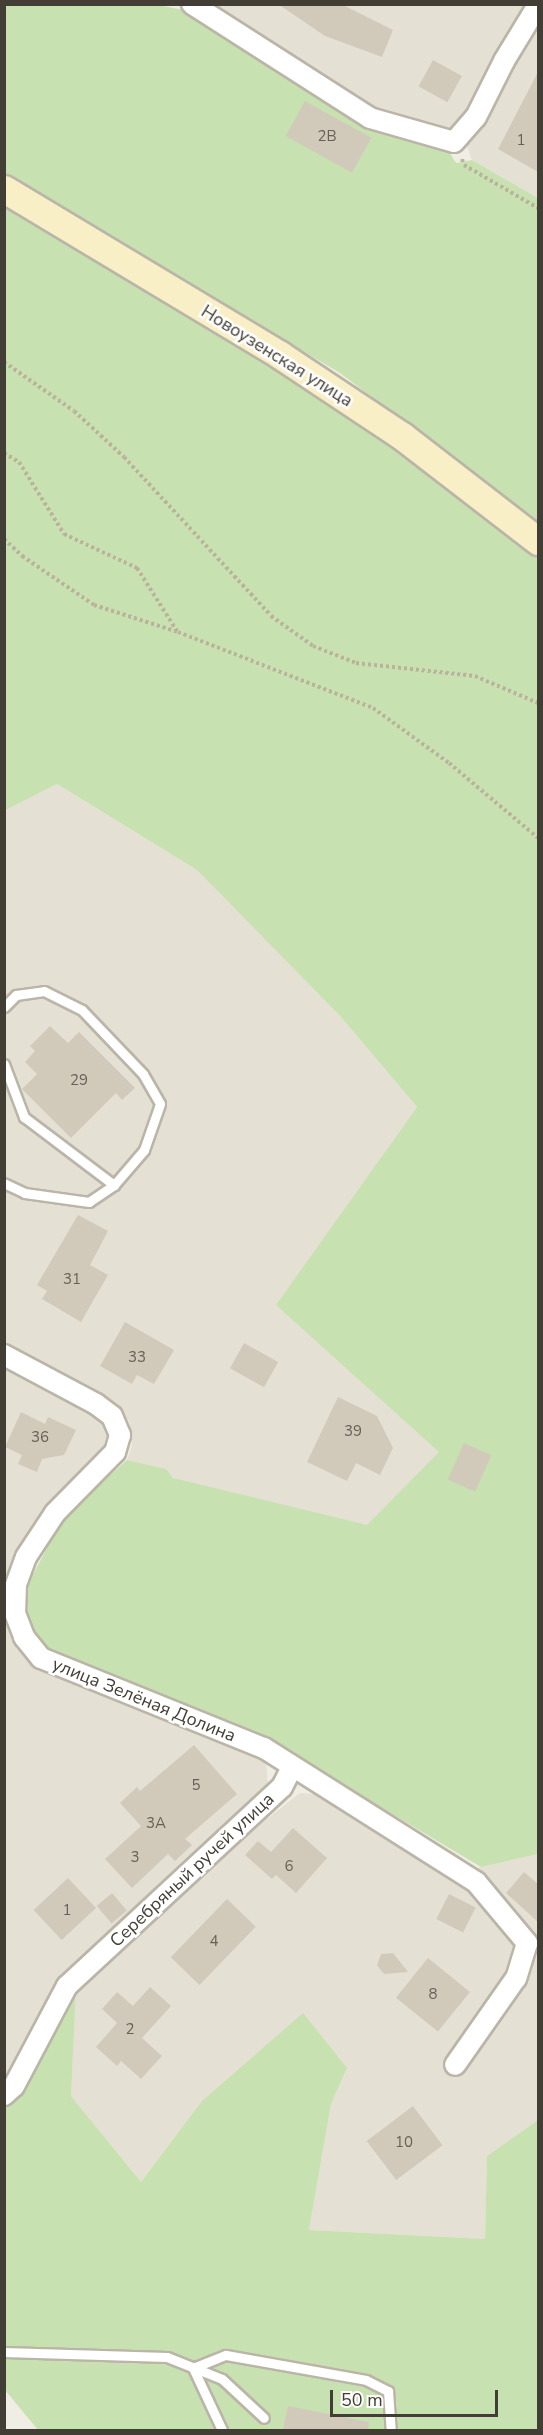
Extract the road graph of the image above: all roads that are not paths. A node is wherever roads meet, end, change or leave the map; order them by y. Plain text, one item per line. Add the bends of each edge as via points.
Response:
1 (192, 4) edge
2 (538, 5) edge
3 (4, 189) edge
4 (538, 541) edge
5 (4, 1007) edge
6 (4, 1064) edge
7 (4, 1183) edge
8 (114, 1185) junction
9 (4, 1355) edge
10 (292, 1767) junction
11 (455, 2065) dead end
12 (4, 2095) edge
13 (4, 2352) edge
14 (193, 2368) junction
15 (264, 2418) dead end
16 (222, 2430) edge
17 (391, 2430) edge

1 - 2 street via 370,118 454,142 476,117
3 - 4 main road, Новоузенская улица via 308,373 402,436
5 - 8 lane via 16,995 44,991 82,1010 143,1074 160,1104 144,1150
6 - 8 lane via 24,1117
7 - 8 lane via 26,1193 89,1202
9 - 10 street, улица Зелёная Долина via 96,1404 112,1416 120,1435 115,1452 55,1513 26,1557 15,1613 24,1637 41,1658 264,1748
10 - 11 street via 476,1882 527,1942 516,1978
10 - 12 street, Серебряный ручей улица via 282,1787 67,1986 14,2086
13 - 14 lane via 167,2357
14 - 15 lane via 222,2379
14 - 16 lane
14 - 17 lane via 226,2355 366,2380 388,2391

